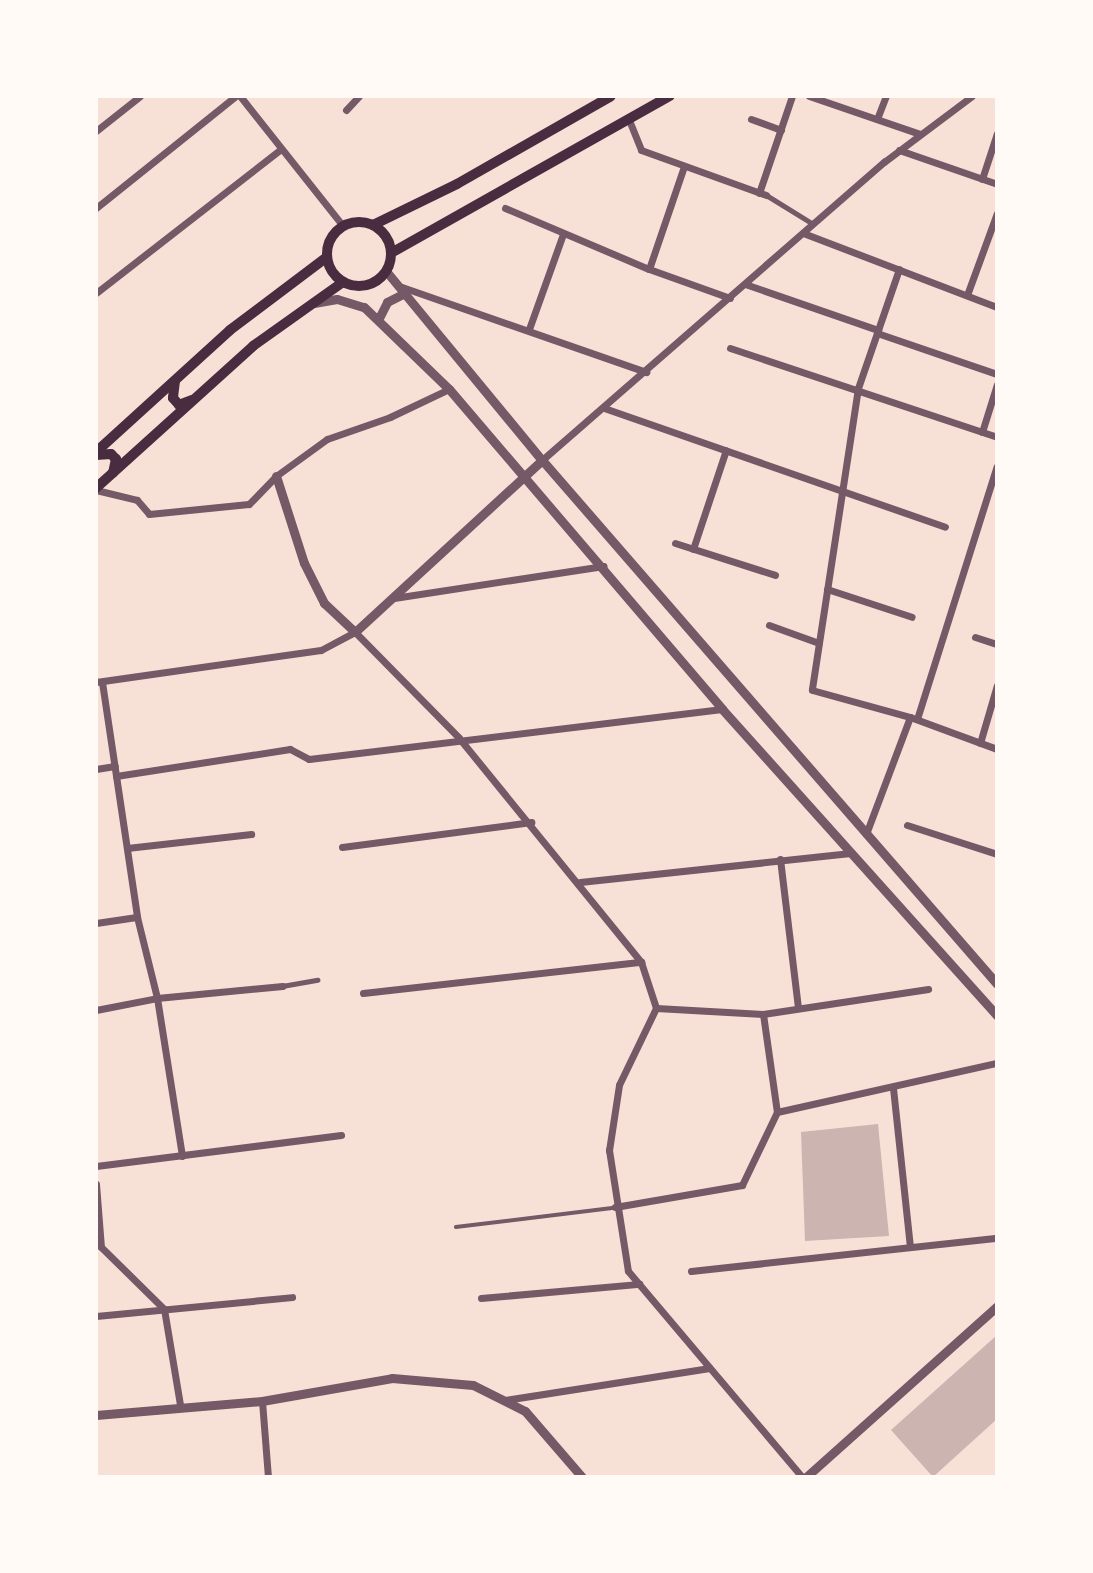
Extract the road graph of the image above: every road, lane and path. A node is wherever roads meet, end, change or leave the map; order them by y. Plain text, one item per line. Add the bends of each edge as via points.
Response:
1 (140, 96) edge
2 (238, 96) edge
3 (359, 96) edge
4 (611, 96) edge
5 (670, 96) edge
6 (792, 96) edge
7 (809, 96) edge
8 (886, 96) edge
9 (972, 96) edge
10 (346, 110) dead end
11 (751, 119) dead end
12 (877, 119) junction
13 (629, 120) junction
14 (781, 130) junction
15 (96, 131) edge
16 (997, 133) edge
17 (920, 134) junction
18 (281, 149) junction
19 (899, 149) junction
20 (684, 166) junction
21 (982, 179) junction
22 (997, 184) edge
23 (762, 194) junction
24 (96, 208) edge
25 (505, 208) dead end
26 (997, 213) edge
27 (813, 224) junction
28 (373, 225) junction
29 (343, 226) junction
30 (803, 233) junction
31 (563, 234) junction
32 (391, 253) junction
33 (327, 257) junction
34 (649, 269) junction
35 (899, 270) junction
36 (386, 271) junction
37 (343, 282) junction
38 (745, 284) junction
39 (402, 290) junction
40 (96, 293) edge
41 (967, 295) junction
42 (730, 298) junction
43 (309, 304) junction
44 (997, 307) edge
45 (379, 318) junction
46 (529, 329) junction
47 (878, 331) junction
48 (730, 348) dead end
49 (646, 372) junction
50 (997, 374) edge
51 (175, 381) junction
52 (997, 384) edge
53 (859, 388) junction
54 (449, 389) junction
55 (195, 399) junction
56 (604, 408) junction
57 (982, 432) junction
58 (997, 437) edge
59 (726, 450) junction
60 (96, 454) edge
61 (542, 460) junction
62 (997, 466) edge
63 (113, 472) junction
64 (276, 476) junction
65 (523, 478) junction
66 (96, 489) edge
67 (842, 490) junction
68 (945, 527) dead end
69 (675, 543) dead end
70 (693, 549) junction
71 (604, 566) junction
72 (775, 575) dead end
73 (827, 589) junction
74 (394, 598) junction
75 (912, 617) dead end
76 (769, 625) dead end
77 (355, 632) junction
78 (975, 637) dead end
79 (819, 643) junction
80 (997, 644) edge
81 (99, 682) edge
82 (997, 685) edge
83 (722, 709) junction
84 (914, 718) junction
85 (459, 738) junction
86 (980, 743) junction
87 (997, 749) edge
88 (115, 766) junction
89 (96, 769) edge
90 (116, 776) junction
91 (531, 822) junction
92 (906, 825) dead end
93 (251, 834) dead end
94 (866, 834) junction
95 (342, 847) dead end
96 (127, 848) junction
97 (850, 853) junction
98 (997, 854) edge
99 (780, 859) junction
100 (580, 882) junction
101 (137, 917) junction
102 (96, 923) edge
103 (640, 962) junction
104 (317, 980) dead end
105 (997, 984) edge
106 (282, 986) joint
107 (928, 989) dead end
108 (363, 993) dead end
109 (157, 998) junction
110 (997, 1001) edge
111 (985, 1003) junction
112 (656, 1008) junction
113 (798, 1008) junction
114 (96, 1010) edge
115 (763, 1014) junction
116 (997, 1016) edge
117 (997, 1063) edge
118 (893, 1088) junction
119 (777, 1112) junction
120 (341, 1135) dead end
121 (182, 1156) junction
122 (96, 1166) edge
123 (96, 1184) edge
124 (615, 1207) junction
125 (456, 1227) dead end
126 (98, 1231) edge
127 (997, 1238) edge
128 (910, 1246) junction
129 (691, 1271) dead end
130 (639, 1284) junction
131 (292, 1297) dead end
132 (481, 1298) dead end
133 (997, 1306) edge
134 (164, 1309) junction
135 (96, 1315) edge
136 (710, 1368) junction
137 (504, 1400) junction
138 (262, 1401) junction
139 (180, 1405) junction
140 (96, 1415) edge
141 (268, 1477) edge
142 (582, 1477) edge
143 (804, 1477) edge

1 - 15 street
2 - 18 street
2 - 24 street
3 - 10 street
4 - 28 main road via 457,184
5 - 13 main road
6 - 14 street
7 - 12 street
8 - 12 street
9 - 17 street
11 - 14 street
12 - 17 street
13 - 20 street via 641,149
13 - 32 main road
14 - 23 street
16 - 21 street
17 - 19 street
18 - 29 street
18 - 40 street
19 - 21 street
19 - 27 street
20 - 23 street
20 - 34 street
21 - 22 street
23 - 27 street
25 - 31 street
26 - 41 street
27 - 30 street
28 - 29 main road
28 - 32 main road via 386,236
29 - 33 main road via 329,242
30 - 35 street
30 - 38 street
31 - 34 street
31 - 46 street
32 - 36 main road
33 - 37 main road
33 - 51 main road via 230,330
34 - 42 street
35 - 41 street
35 - 47 street
36 - 37 main road via 369,284
36 - 39 street
37 - 43 main road
38 - 42 street
38 - 47 street
39 - 45 street via 387,302
39 - 46 street
39 - 61 street
41 - 44 street
42 - 49 street
43 - 45 street via 354,301
43 - 55 main road via 253,346
45 - 54 street
46 - 49 street
47 - 50 street
47 - 53 street
48 - 53 street
49 - 56 street
51 - 55 main road via 173,398 179,405
51 - 60 main road
52 - 57 street
53 - 57 street
53 - 67 street
54 - 64 street via 390,417 327,439
54 - 65 street
55 - 63 main road
56 - 59 street
56 - 61 street
57 - 58 street
59 - 67 street
59 - 70 street
60 - 63 main road via 111,454 116,459
61 - 65 street
61 - 94 street
62 - 84 street
63 - 66 main road
64 - 66 street via 249,504 149,514 137,500
64 - 77 street via 324,603
65 - 71 street
65 - 74 street
67 - 68 street
67 - 73 street
69 - 70 street
70 - 72 street
71 - 74 street
71 - 83 street
73 - 75 street
73 - 79 street
74 - 77 street
76 - 79 street
77 - 81 street via 321,650
77 - 85 street
78 - 80 street
79 - 84 street via 812,690
81 - 88 street
82 - 86 street
83 - 85 street
83 - 97 street
84 - 86 street
84 - 94 street
85 - 90 street via 309,759 290,749
85 - 91 street
86 - 87 street
88 - 89 street
88 - 90 street
90 - 96 street
91 - 95 street
91 - 100 street
92 - 98 street
93 - 96 street
94 - 105 street
96 - 101 street
97 - 99 street
97 - 111 street
99 - 100 street
99 - 113 street
100 - 103 street
101 - 102 street
101 - 109 street
103 - 108 street
103 - 112 street
104 - 106 street
106 - 109 street
107 - 113 street
109 - 114 street
109 - 121 street
110 - 111 street
111 - 116 street
112 - 115 street
112 - 124 street via 619,1085 609,1150
113 - 115 street
115 - 119 street
117 - 118 street
118 - 119 street
118 - 128 street
119 - 124 street via 742,1185
120 - 121 street
121 - 122 street
123 - 126 street
124 - 125 lane
124 - 130 street via 628,1271
126 - 134 street via 102,1247
127 - 128 street
128 - 129 street
130 - 132 street
130 - 136 street
131 - 134 street
133 - 143 street
134 - 135 street
134 - 139 street
136 - 137 street
136 - 143 street
137 - 138 street via 474,1385 392,1378
137 - 142 street via 525,1411
138 - 139 street
138 - 141 street
139 - 140 street

